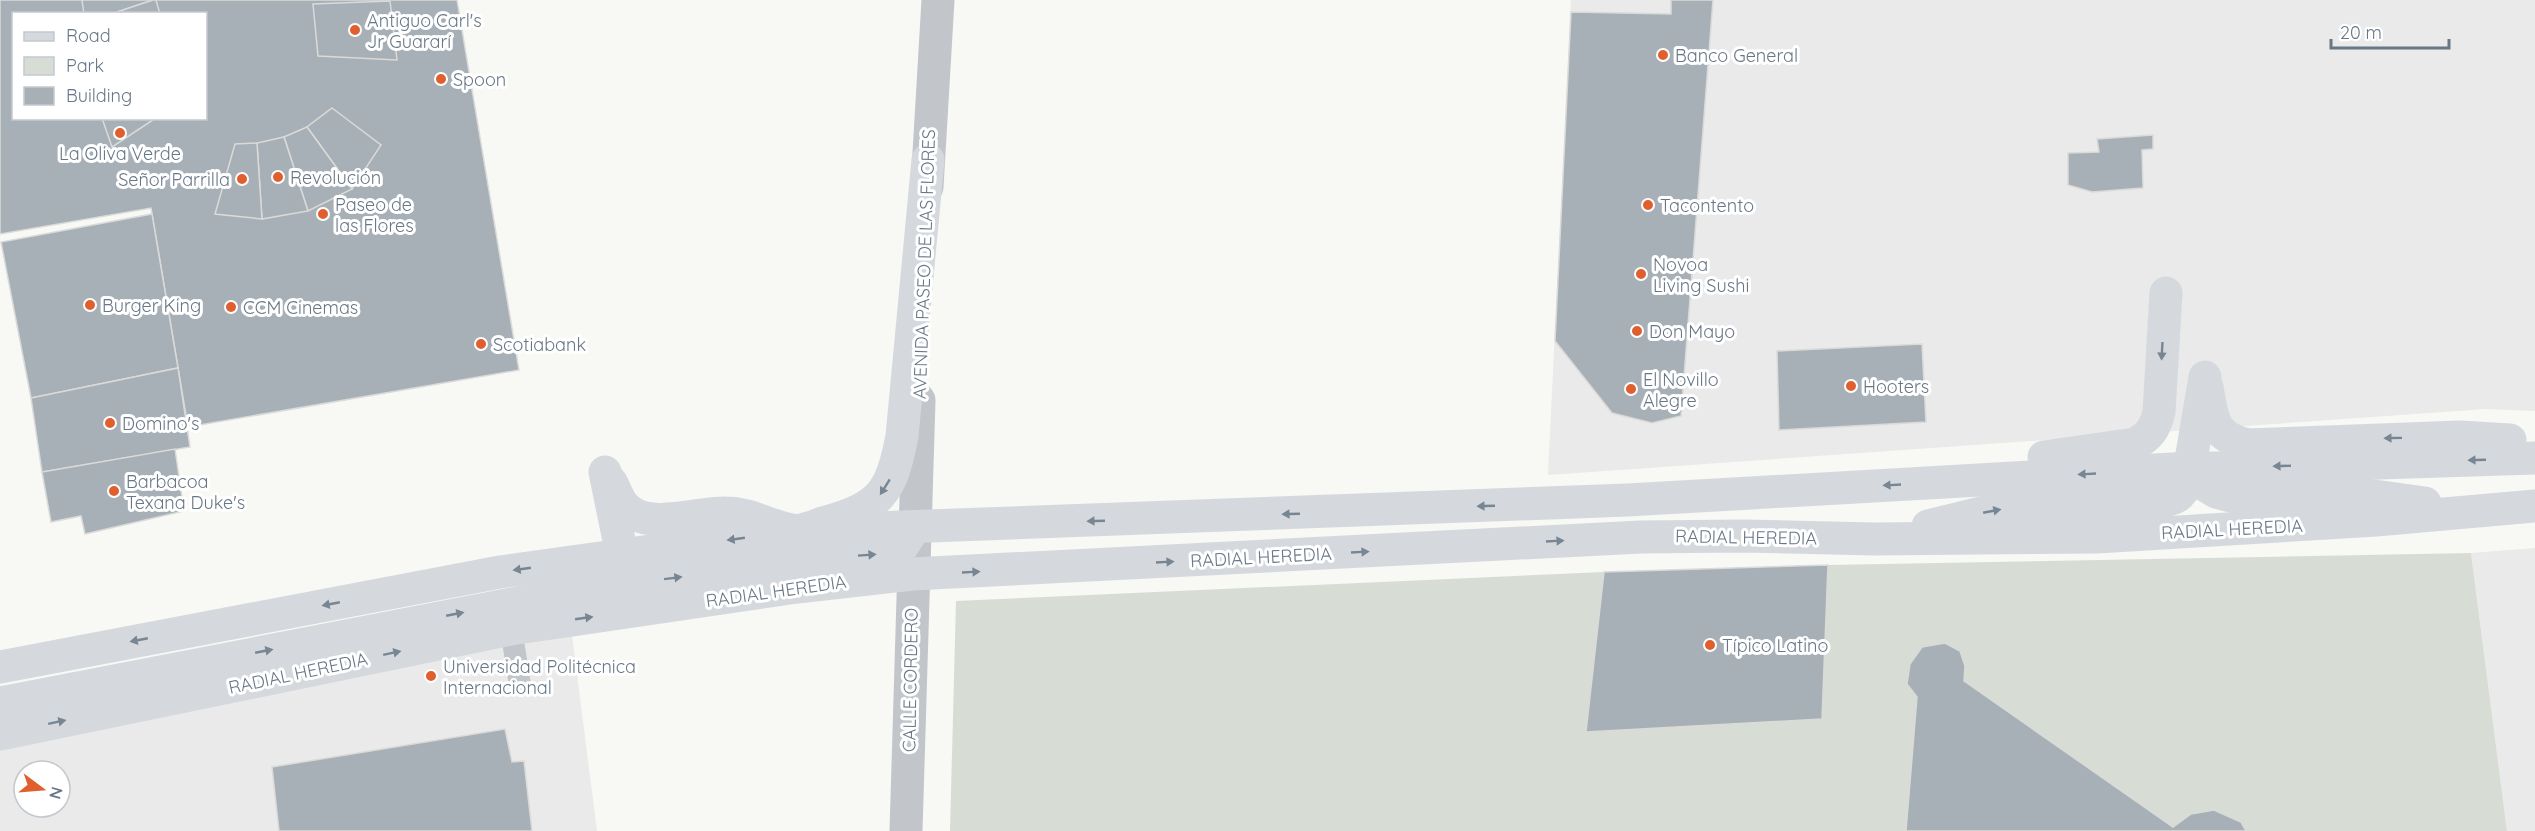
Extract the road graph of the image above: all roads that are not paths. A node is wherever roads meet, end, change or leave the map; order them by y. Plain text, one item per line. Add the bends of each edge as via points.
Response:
1 (938, 0) edge
2 (928, 160) junction
3 (2166, 293) dead end
4 (2535, 442) edge
5 (2535, 458) edge
6 (2190, 468) junction
7 (1939, 482) junction
8 (2535, 506) edge
9 (2484, 512) junction
10 (914, 528) junction
11 (794, 531) junction
12 (1874, 539) junction
13 (619, 570) junction
14 (912, 574) junction
15 (511, 629) junction
16 (0, 652) edge
17 (74, 652) junction
18 (0, 667) edge
19 (306, 671) junction
20 (520, 685) dead end
21 (10, 701) edge
22 (0, 734) edge
23 (906, 831) edge

1 - 2 street, AVENIDA PASEO DE LAS FLORES
2 - 10 street, AVENIDA PASEO DE LAS FLORES
2 -> 11 main road via 896,466 884,491 865,510
3 -> 7 main road via 2159,412 2148,437 2135,444 2049,456
4 -> 6 main road via 2460,437 2248,445 2233,441 2214,424 2205,377
5 -> 6 main road
6 -> 7 main road
6 - 9 main road via 2216,492 2242,499 2360,494
12 -> 6 main road via 1997,509 2175,499 2182,494
7 -> 10 main road via 1628,500
8 - 9 main road, RADIAL HEREDIA
9 - 12 main road, RADIAL HEREDIA via 2097,537
10 - 11 main road
13 -> 10 main road via 889,553 902,547
10 - 14 street, CALLE CORDERO
11 -> 13 main road
11 - 13 main road via 750,515 725,512 658,520 640,516 625,507 605,472
14 -> 12 main road, RADIAL HEREDIA via 1641,537
13 -> 17 main road via 500,572
21 -> 13 main road
15 -> 14 main road, RADIAL HEREDIA
14 - 23 street, CALLE CORDERO
19 -> 15 main road, RADIAL HEREDIA
15 - 20 lane
16 - 17 lane
17 - 18 main road
19 - 21 main road
22 -> 19 main road, RADIAL HEREDIA

